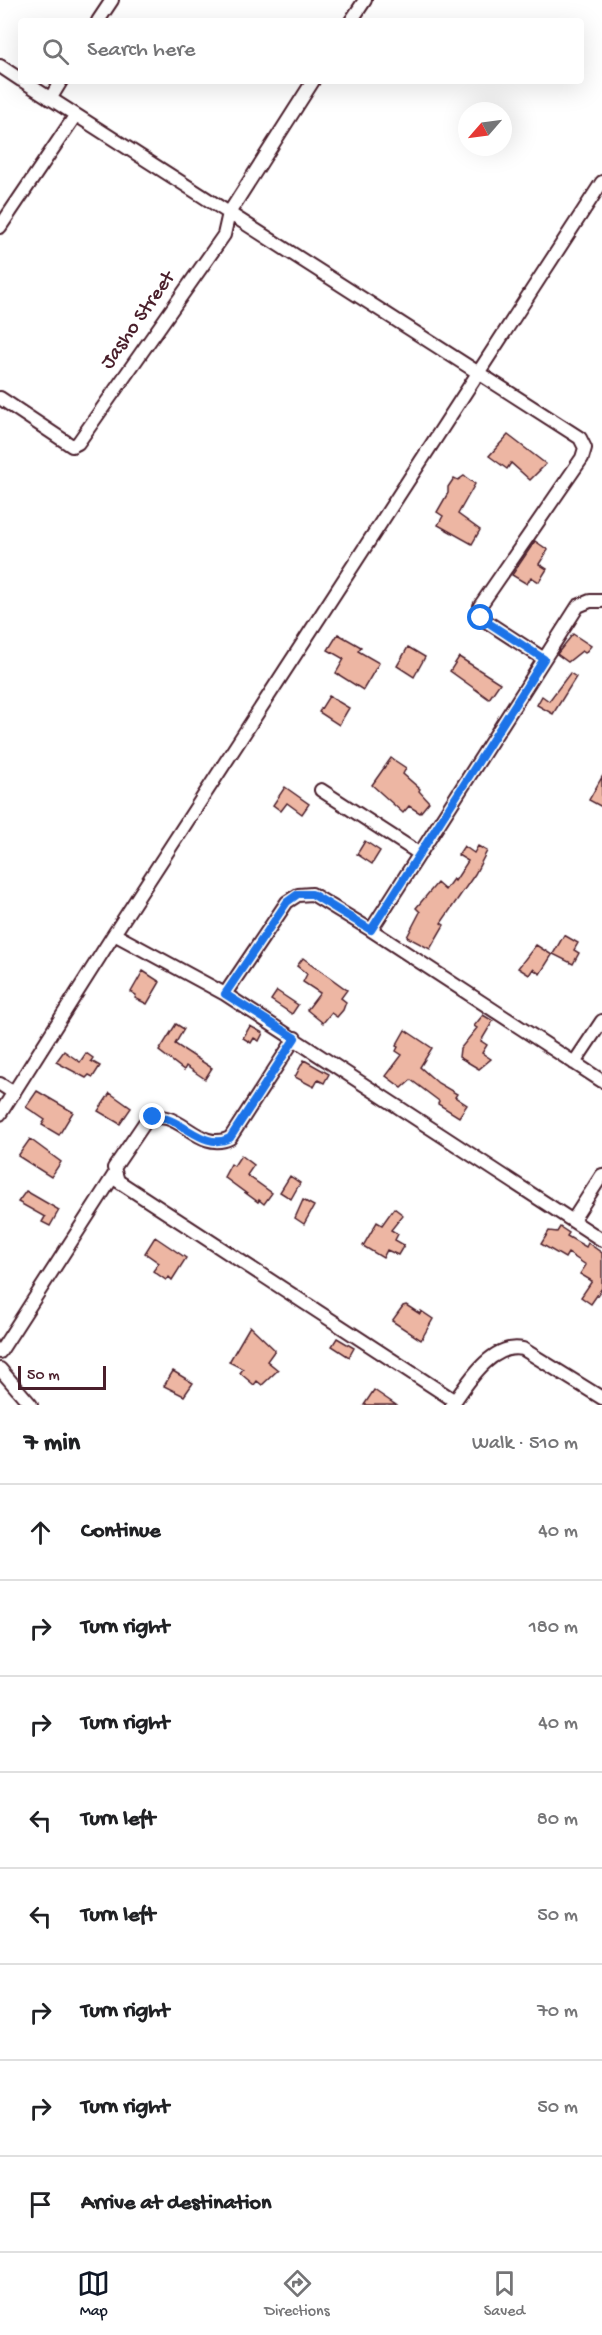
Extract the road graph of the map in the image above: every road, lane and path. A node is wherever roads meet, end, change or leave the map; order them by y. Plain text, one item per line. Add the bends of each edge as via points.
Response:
1 (112, 0) edge
2 (365, 0) edge
3 (101, 18) edge
4 (353, 18) edge
5 (0, 66) edge
6 (18, 77) edge
7 (28, 84) edge
8 (59, 84) edge
9 (311, 84) edge
10 (50, 99) junction
11 (75, 116) junction
12 (602, 183) edge
13 (229, 213) junction
14 (0, 227) edge
15 (478, 371) junction
16 (0, 398) edge
17 (602, 601) edge
18 (544, 659) junction
19 (321, 790) dead end
20 (420, 854) junction
21 (371, 930) junction
22 (114, 934) junction
23 (225, 994) junction
24 (602, 1021) edge
25 (295, 1038) junction
26 (574, 1063) junction
27 (602, 1081) edge
28 (0, 1084) edge
29 (14, 1092) junction
30 (0, 1114) edge
31 (114, 1175) junction
32 (602, 1175) edge
33 (573, 1220) junction
34 (602, 1240) edge
35 (0, 1352) edge
36 (0, 1369) edge
37 (602, 1398) edge
38 (454, 1403) edge
39 (31, 1405) edge

1 - 3 street
2 - 4 street
5 - 6 street
7 - 10 street
8 - 10 street
9 - 13 street, Jasho Street
10 - 11 street
11 - 13 street
11 - 14 street
12 - 15 street
13 - 15 street
13 - 16 street, Jasho Street via 224,235 78,443 72,446
15 - 18 street via 580,438 585,448 582,458 480,606 481,618 489,625
15 - 22 street
17 - 18 street via 578,606
18 - 20 street
19 - 20 street
20 - 21 street
21 - 23 street via 312,894 298,894 287,902
21 - 26 street
22 - 23 street
22 - 29 street
23 - 25 street
24 - 26 street
25 - 31 street via 230,1138 211,1142 164,1116 153,1117 126,1149
25 - 33 street
26 - 27 street
28 - 29 street
29 - 30 street
31 - 35 street
31 - 38 street
32 - 33 street
33 - 34 street
36 - 39 street
37 - 38 street via 523,1349 510,1346 487,1361

